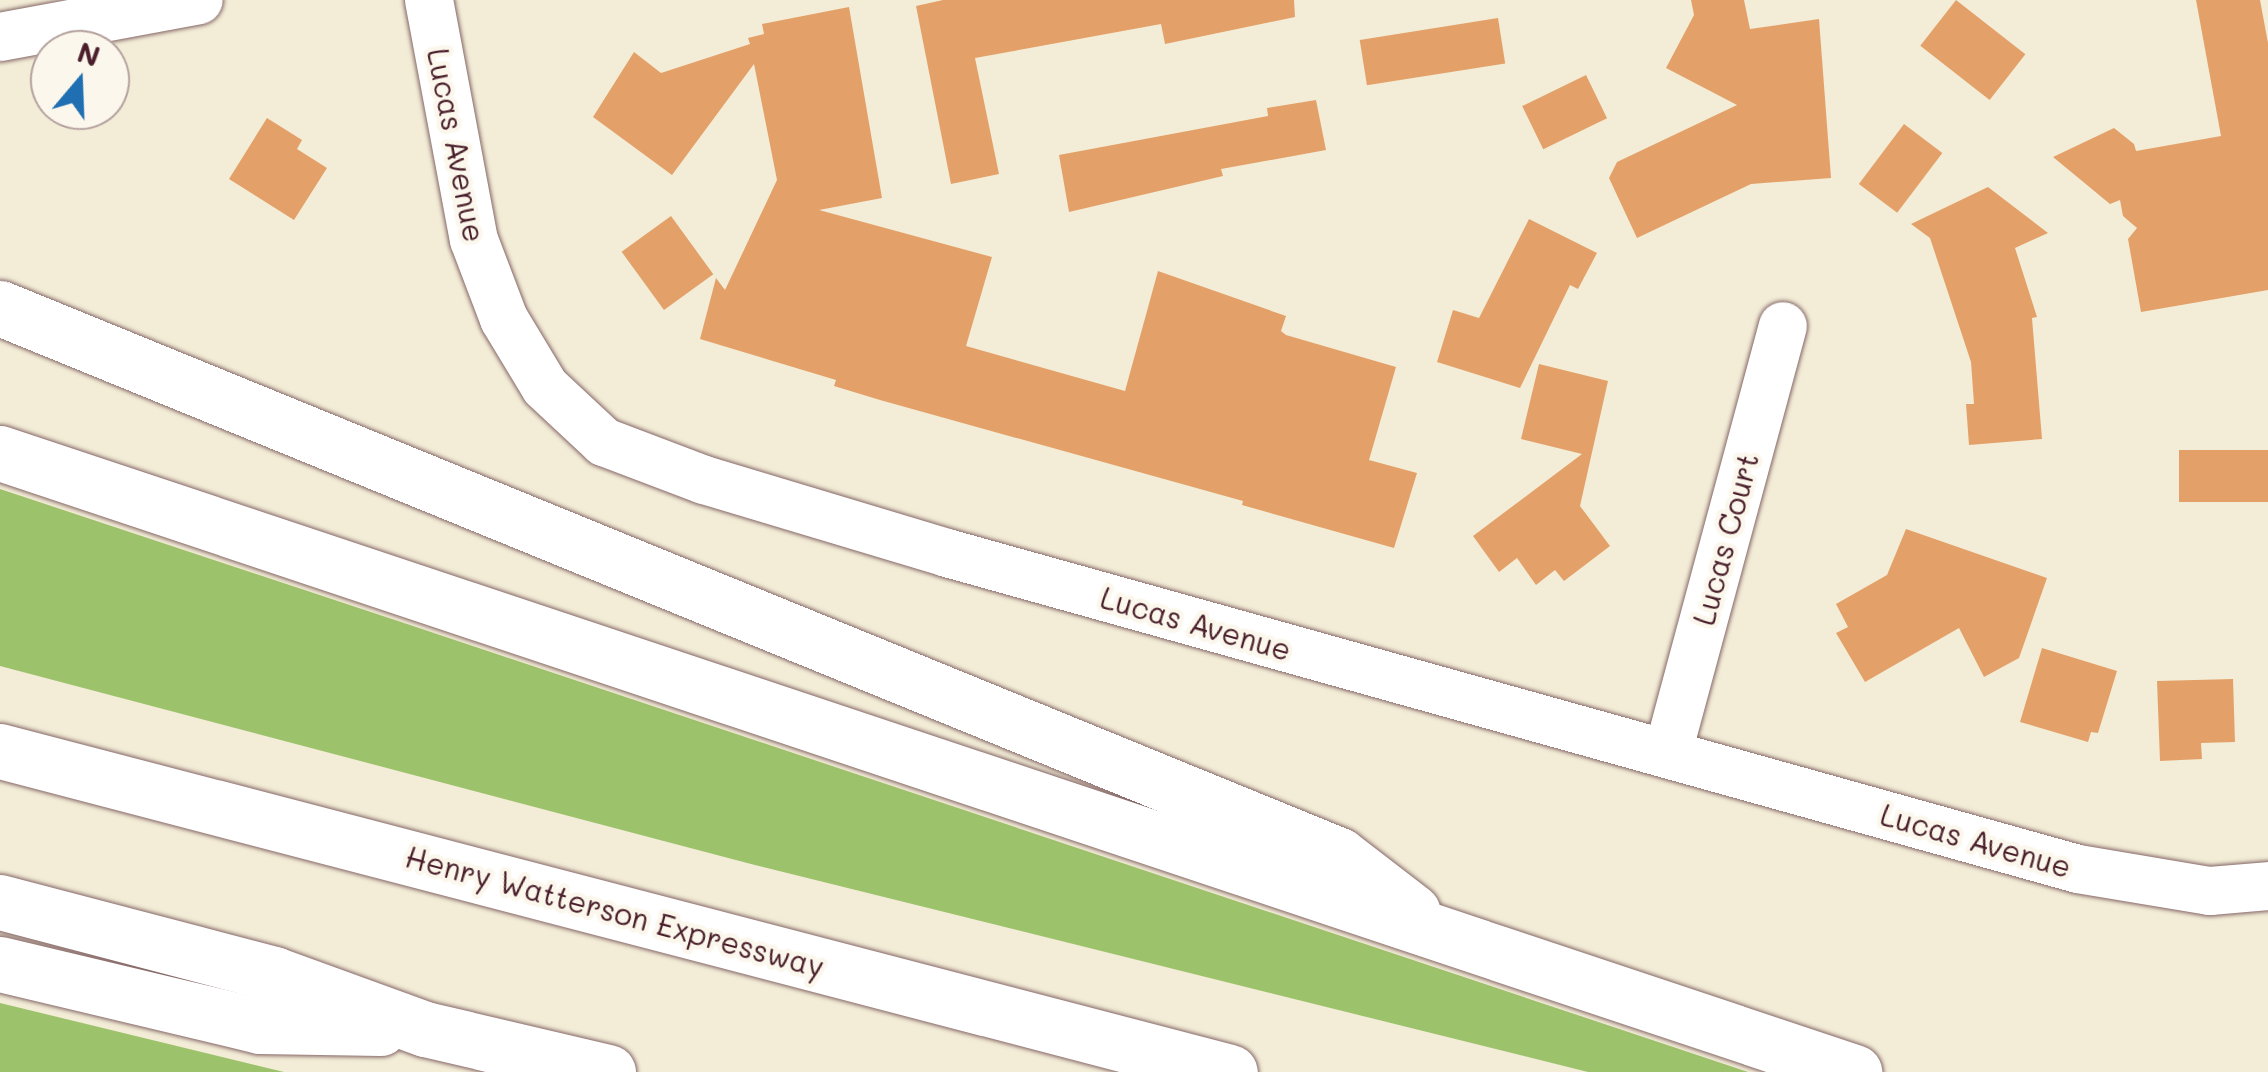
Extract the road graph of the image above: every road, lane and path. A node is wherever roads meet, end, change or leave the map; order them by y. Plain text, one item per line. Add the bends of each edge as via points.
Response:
1 (199, 0) edge
2 (429, 0) edge
3 (0, 37) edge
4 (0, 308) edge
5 (1783, 326) dead end
6 (0, 453) edge
7 (0, 751) edge
8 (1668, 752) junction
9 (2268, 886) edge
10 (0, 902) edge
11 (1447, 938) junction
12 (0, 964) edge
13 (424, 1029) junction
14 (608, 1072) edge
15 (1230, 1072) edge
16 (1854, 1072) edge

1 - 3 street
2 - 8 street, Lucas Avenue via 474,240 504,319 545,386 604,442 704,480 947,553
4 - 11 highway via 1339,855
5 - 8 street, Lucas Court
6 - 11 highway
7 - 15 highway, Henry Watterson Expressway
8 - 9 street, Lucas Avenue via 2078,869 2210,891
10 - 13 highway via 274,974
11 - 16 highway
12 - 13 highway via 260,1026
13 - 14 highway

